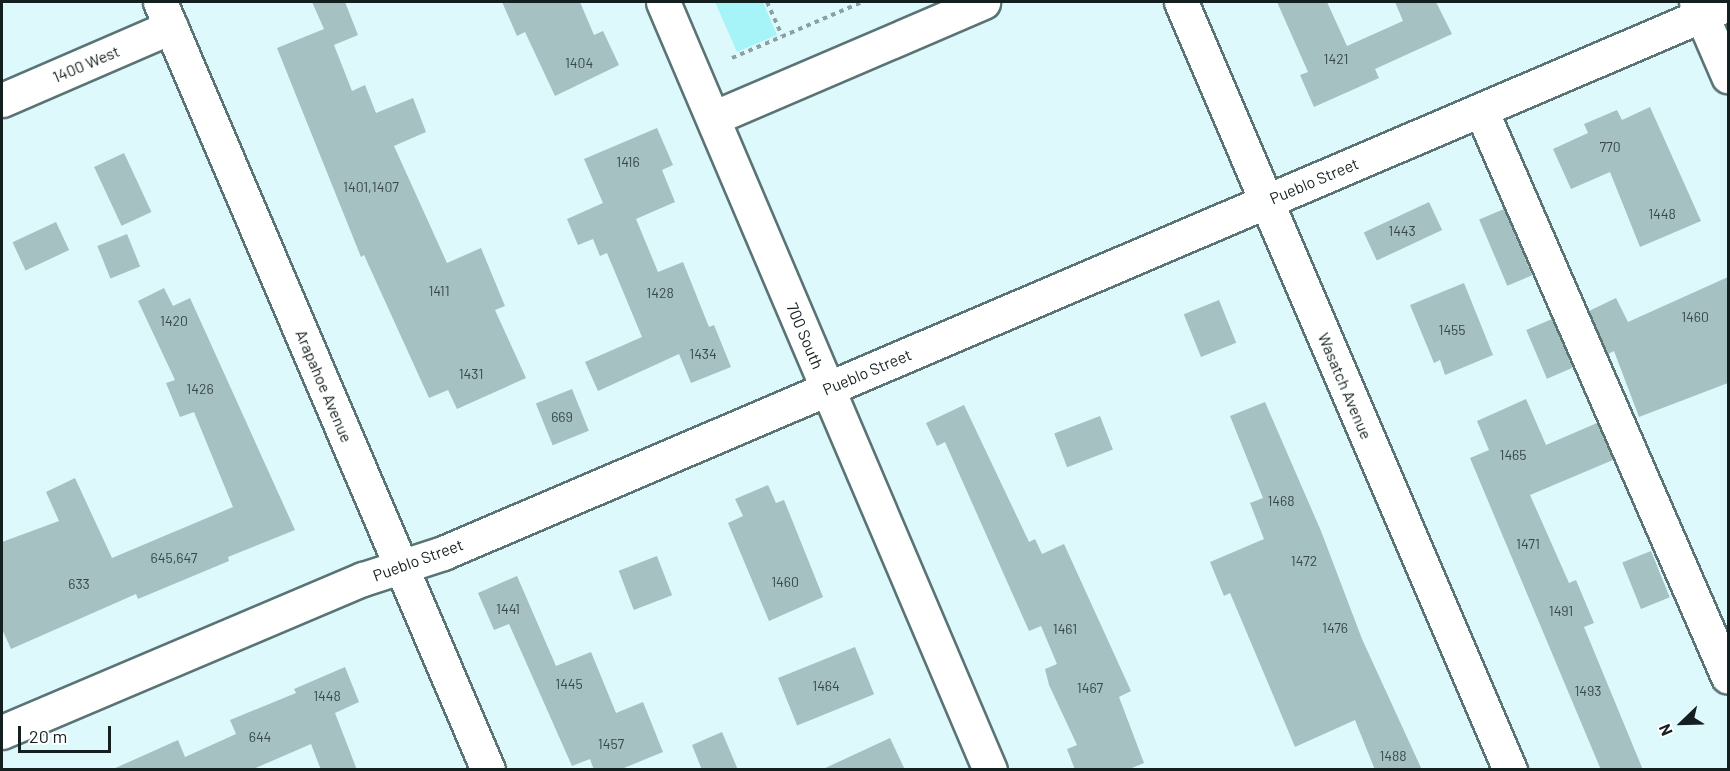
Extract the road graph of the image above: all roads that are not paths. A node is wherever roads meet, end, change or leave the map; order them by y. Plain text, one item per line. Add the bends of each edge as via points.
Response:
1 (663, 2) edge
2 (983, 2) edge
3 (1181, 2) edge
4 (1709, 7) edge
5 (166, 14) edge
6 (1728, 76) edge
7 (2, 100) edge
8 (1481, 110) junction
9 (713, 118) junction
10 (1266, 201) junction
11 (828, 389) junction
12 (401, 567) junction
13 (1728, 677) edge
14 (2, 732) edge
15 (488, 770) edge
16 (990, 770) edge
17 (1510, 770) edge

1 - 9 street, 700 South
2 - 9 street
3 - 10 street, Wasatch Avenue
4 - 6 street
4 - 8 street, Pueblo Street
5 - 7 street, 1400 West
5 - 12 street, Arapahoe Avenue
8 - 10 street, Pueblo Street
8 - 13 street
9 - 11 street, 700 South
10 - 11 street, Pueblo Street
10 - 17 street, Wasatch Avenue
11 - 12 street, Pueblo Street via 443,553
11 - 16 street, 700 South
12 - 14 street, Pueblo Street via 363,579
12 - 15 street, Arapahoe Avenue

